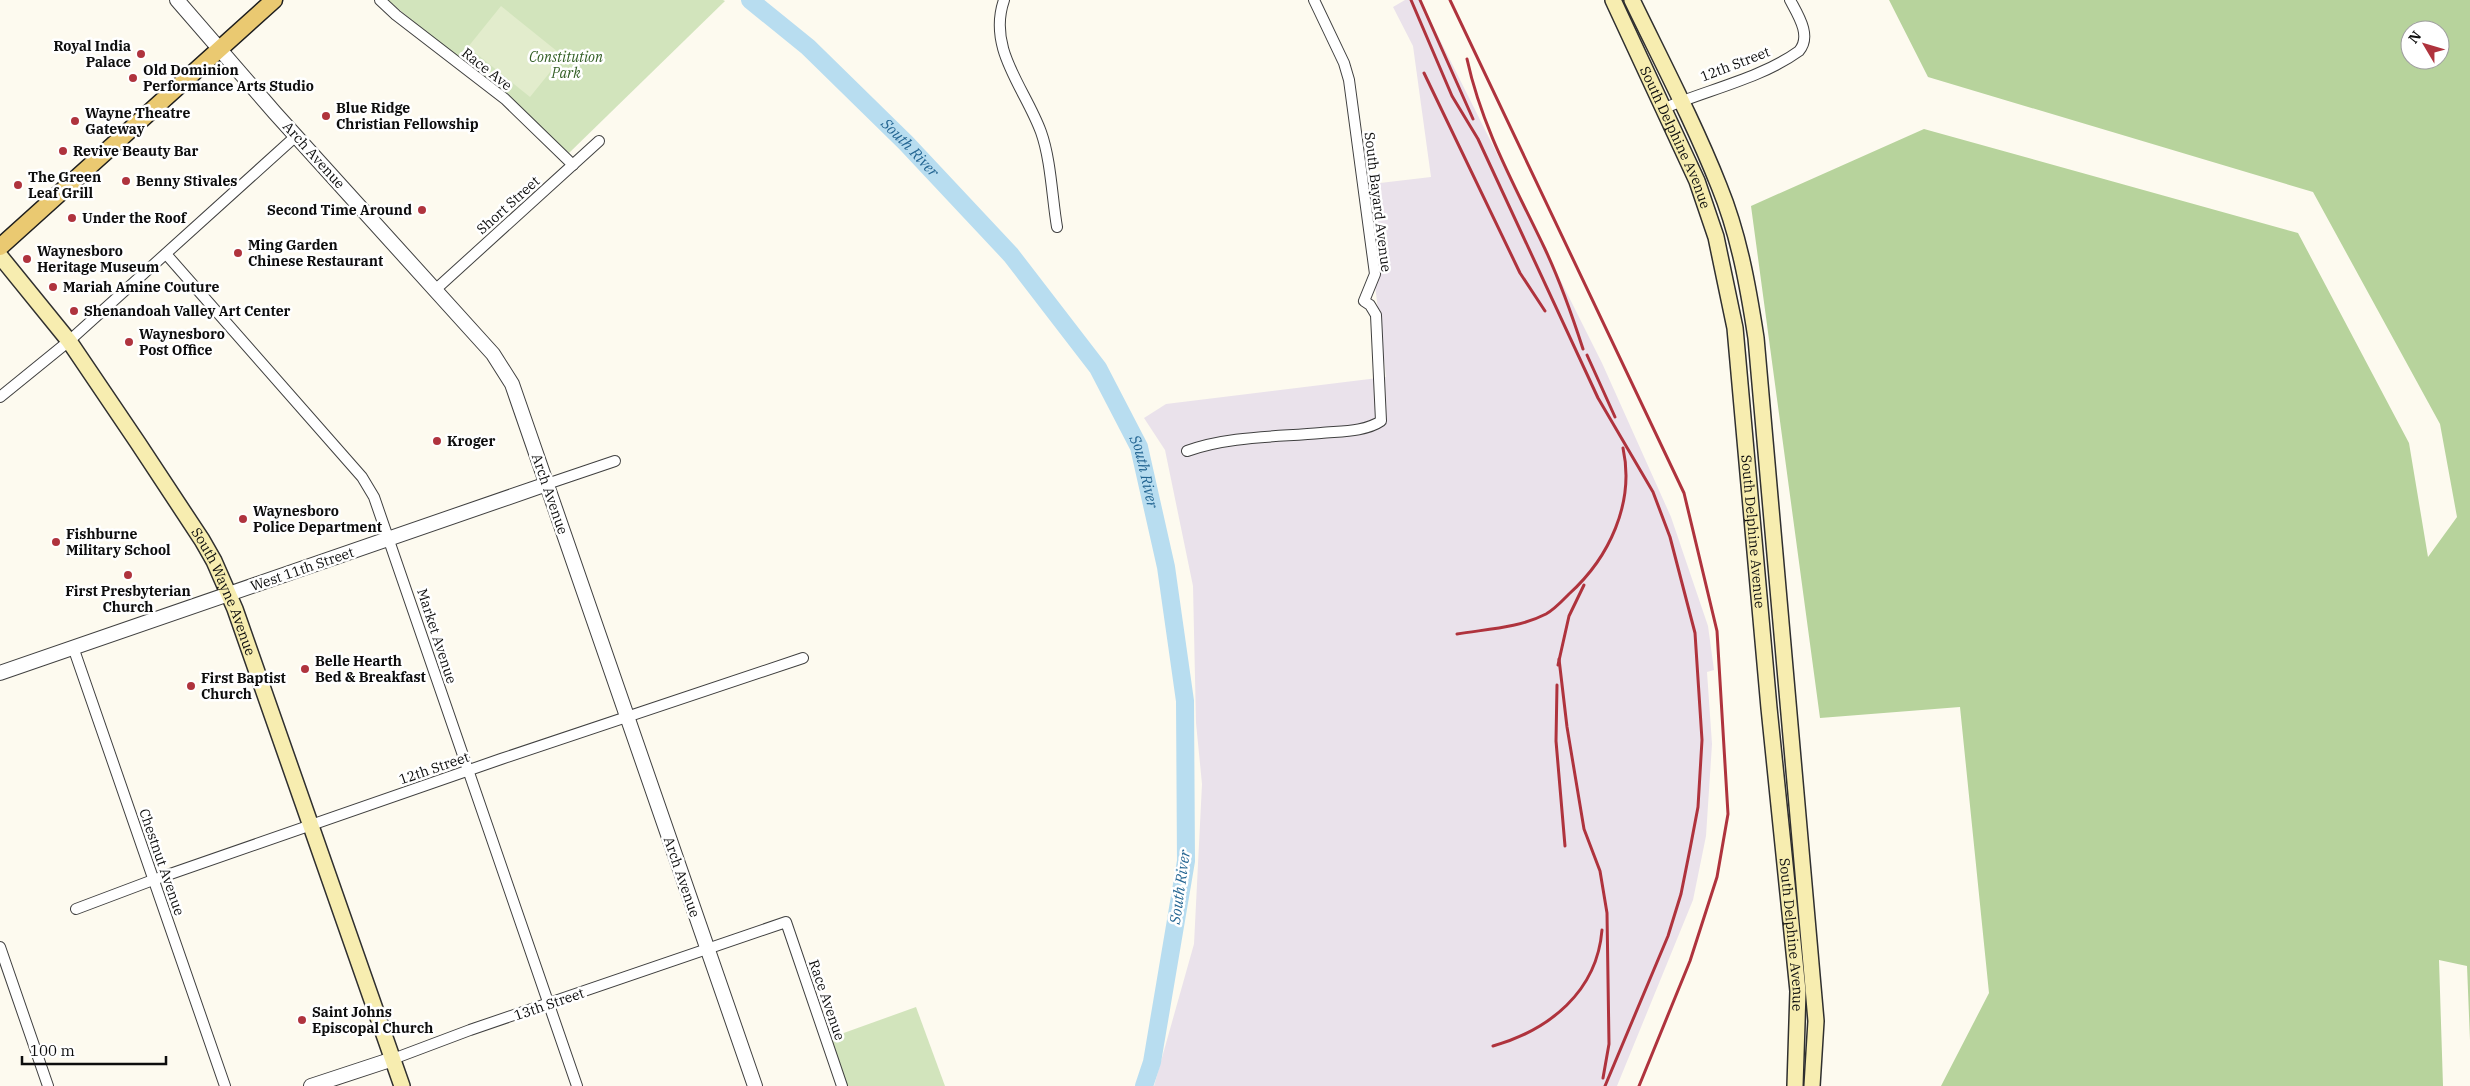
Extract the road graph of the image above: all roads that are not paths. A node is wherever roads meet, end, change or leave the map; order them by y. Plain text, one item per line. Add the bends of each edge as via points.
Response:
1 (177, 0) edge
2 (274, 0) edge
3 (380, 0) edge
4 (1004, 0) edge
5 (1314, 0) edge
6 (1613, 0) edge
7 (1632, 0) edge
8 (1790, 0) edge
9 (219, 50) junction
10 (1680, 101) junction
11 (1665, 108) junction
12 (296, 136) junction
13 (599, 141) dead end
14 (573, 165) junction
15 (1057, 227) dead end
16 (0, 247) edge
17 (166, 254) junction
18 (0, 256) edge
19 (435, 290) junction
20 (69, 341) junction
21 (0, 397) edge
22 (1187, 451) dead end
23 (615, 460) dead end
24 (547, 484) junction
25 (389, 539) junction
26 (230, 594) junction
27 (73, 648) junction
28 (803, 658) dead end
29 (0, 673) edge
30 (627, 717) junction
31 (468, 771) junction
32 (311, 826) junction
33 (154, 880) junction
34 (76, 909) dead end
35 (786, 922) joint
36 (0, 947) edge
37 (708, 950) junction
38 (549, 1004) junction
39 (393, 1059) junction
40 (48, 1086) edge
41 (225, 1086) edge
42 (311, 1086) edge
43 (402, 1086) edge
44 (577, 1086) edge
45 (755, 1086) edge
46 (842, 1086) edge
47 (1795, 1086) edge
48 (1812, 1086) edge

1 - 9 street, Arch Avenue
2 - 9 main road
3 - 14 street, Race Ave via 505,99
4 - 15 street via 999,19 1000,42 1042,134
5 - 22 street, South Bayard Avenue via 1344,62 1349,80 1375,274 1364,300 1376,315 1381,421 1341,431 1241,440
6 - 11 main road, South Delphine Avenue
7 - 10 main road, South Delphine Avenue
8 - 10 street, 12th Street via 1801,22 1804,46 1793,56 1734,83
9 - 12 street, Arch Avenue
9 - 16 main road
10 - 11 street, 12th Street
10 - 48 main road, South Delphine Avenue via 1720,187 1742,262 1756,338 1816,1021
11 - 47 main road, South Delphine Avenue via 1698,181 1716,237 1736,328 1769,708 1798,991
12 - 17 street
12 - 19 street, Arch Avenue
13 - 14 street, Short Street
14 - 19 street, Short Street
17 - 20 street
17 - 25 street, Market Avenue via 362,477 374,497
18 - 20 main road, South Wayne Avenue
19 - 24 street, Arch Avenue via 503,367
20 - 21 street
20 - 26 main road, South Wayne Avenue via 202,540
23 - 24 street
24 - 25 street, West 11th Street
24 - 30 street, Arch Avenue
25 - 26 street, West 11th Street
25 - 31 street, Market Avenue
26 - 27 street, West 11th Street
26 - 32 main road, South Wayne Avenue
27 - 29 street, West 11th Street
27 - 33 street, Chestnut Avenue
28 - 30 street, 12th Street
30 - 31 street, 12th Street
30 - 37 street, Arch Avenue
31 - 32 street, 12th Street
31 - 38 street, Market Avenue
32 - 33 street, 12th Street
32 - 39 main road, South Wayne Avenue
33 - 34 street, 12th Street
33 - 41 street, Chestnut Avenue
35 - 37 street, 13th Street
35 - 46 street, Race Avenue
36 - 40 street
37 - 38 street, 13th Street
37 - 45 street, Arch Avenue
38 - 39 street, 13th Street
38 - 44 street, Market Avenue
39 - 42 street, 13th Street
39 - 43 main road, South Wayne Avenue

